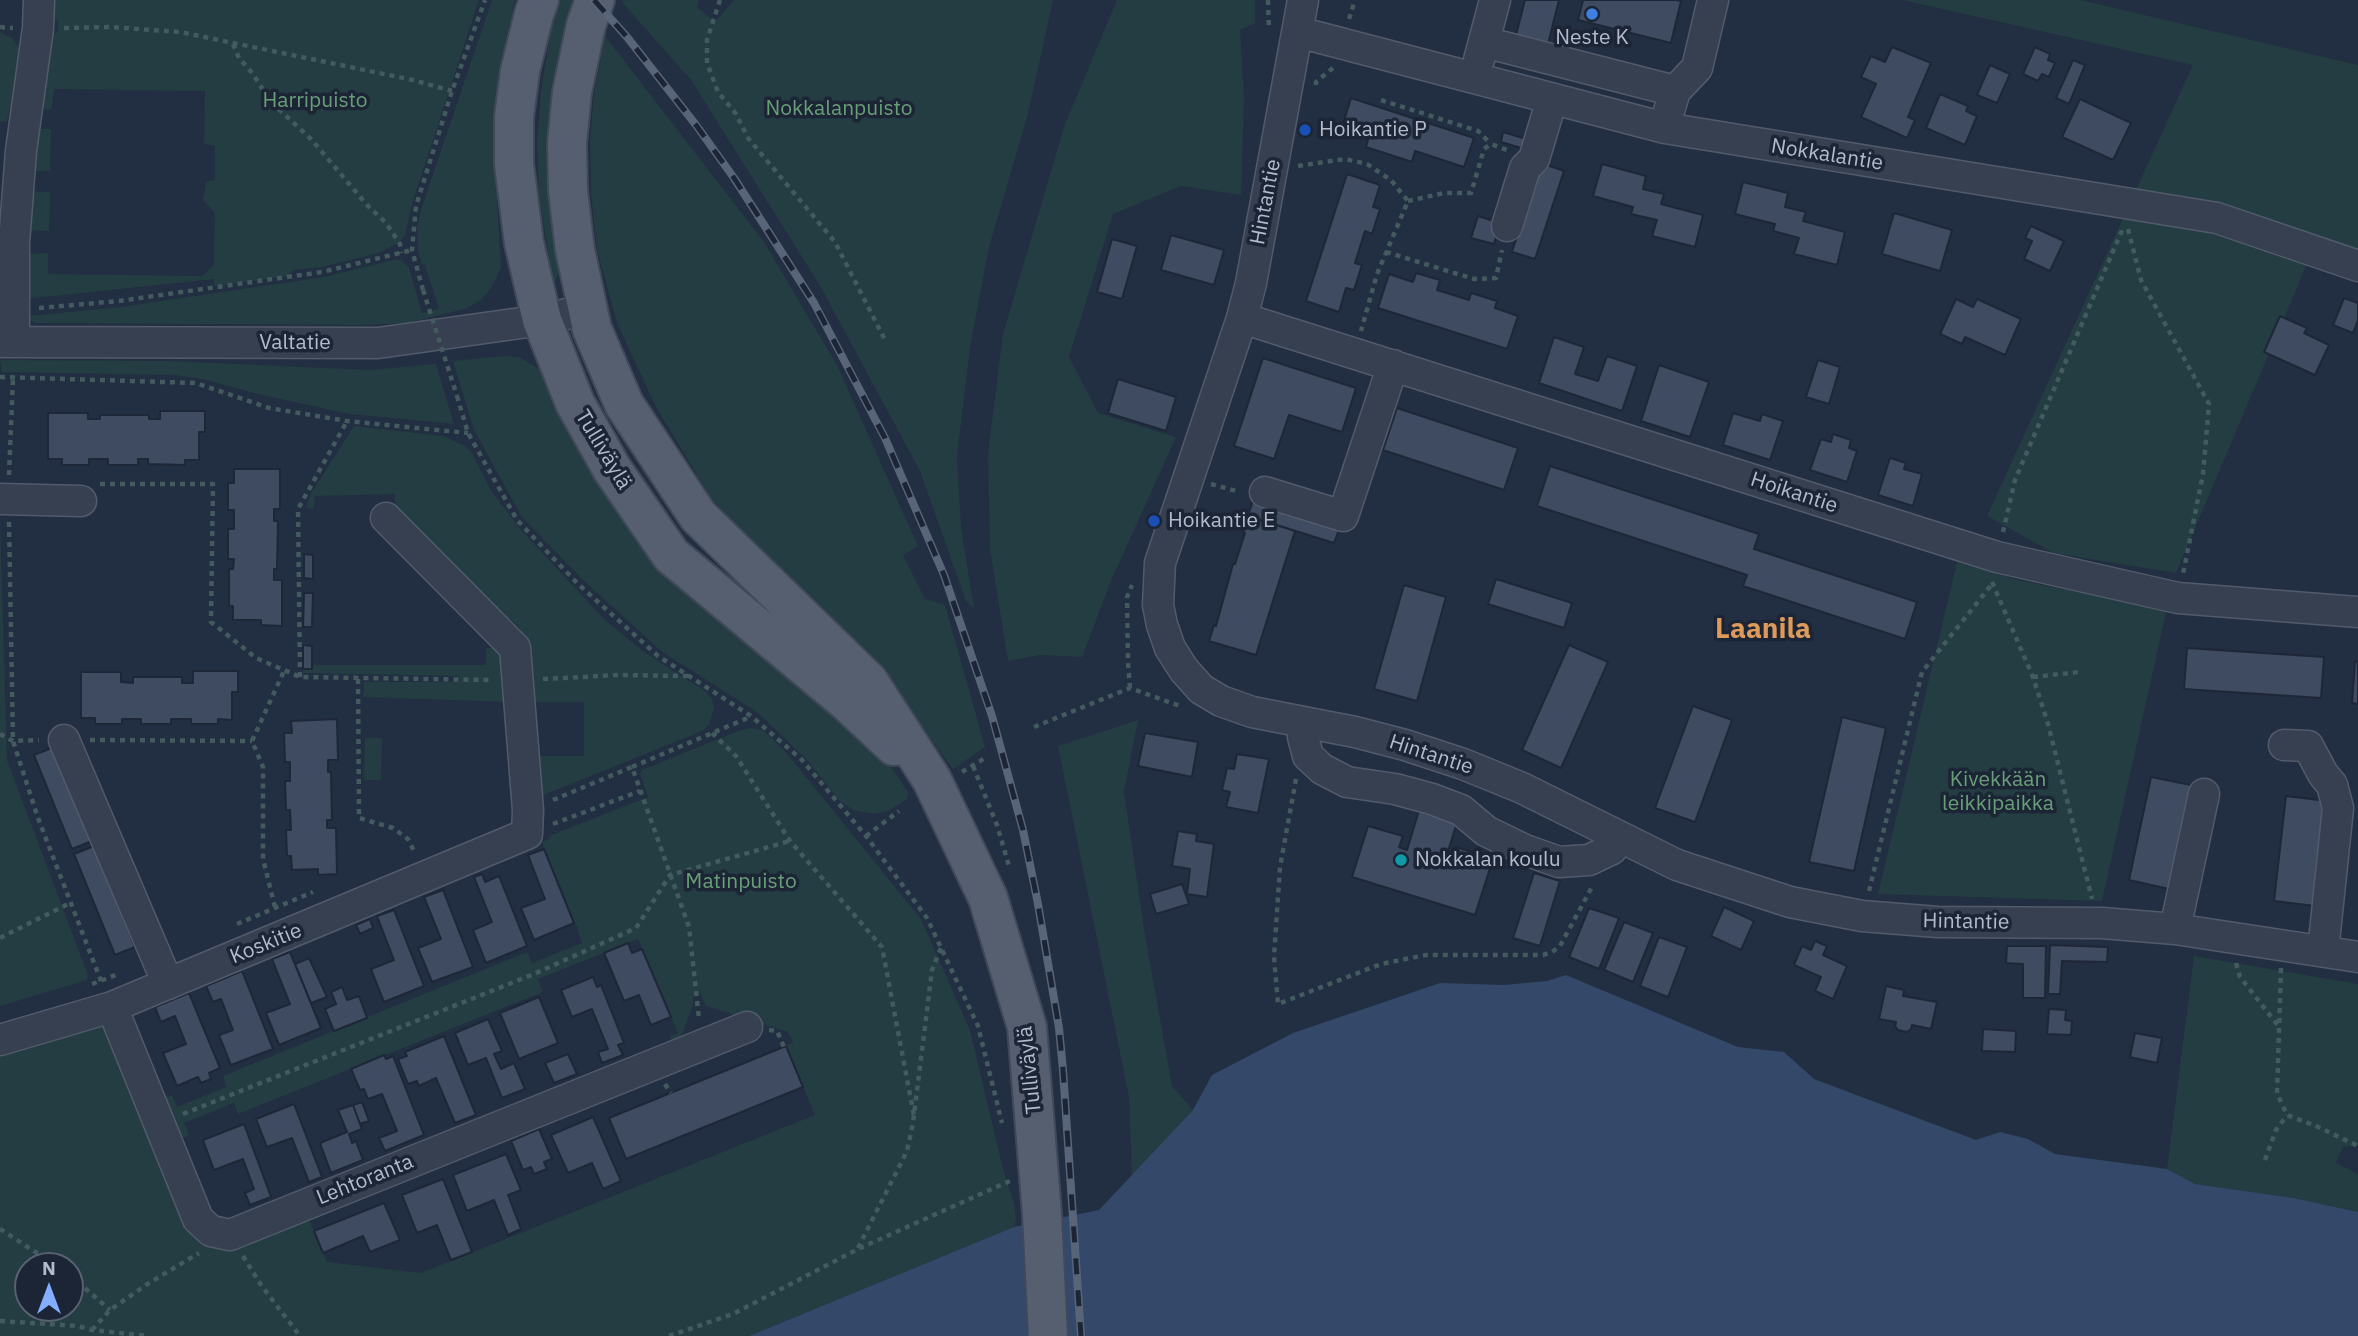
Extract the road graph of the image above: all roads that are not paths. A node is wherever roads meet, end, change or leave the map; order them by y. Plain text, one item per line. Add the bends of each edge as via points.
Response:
1 (539, 0) edge
2 (595, 0) edge
3 (1303, 0) edge
4 (1495, 0) edge
5 (1713, 0) edge
6 (39, 14) edge
7 (1298, 32) junction
8 (1484, 42) junction
9 (1474, 79) junction
10 (1675, 92) junction
11 (1552, 99) junction
12 (1665, 128) junction
13 (1507, 226) road end
14 (2358, 266) edge
15 (587, 309) junction
16 (1242, 318) junction
17 (542, 320) junction
18 (7, 342) edge
19 (1394, 365) junction
20 (1265, 492) road end
21 (4, 500) edge
22 (81, 501) road end
23 (386, 518) dead end
24 (2358, 612) edge
25 (1304, 729) junction
26 (64, 740) road end
27 (2284, 745) dead end
28 (947, 776) junction
29 (2204, 794) dead end
30 (1616, 844) junction
31 (2175, 929) junction
32 (2323, 951) junction
33 (2358, 957) edge
34 (168, 984) junction
35 (112, 1007) junction
36 (747, 1027) dead end
37 (0, 1040) edge
38 (1048, 1336) edge

1 - 17 main road, Tulliväylä via 520,71 514,164 524,243
2 - 15 main road, Tulliväylä via 572,92 567,143 569,203
3 - 7 street, Hintantie
4 - 8 street
5 - 10 street via 1697,68
6 - 18 street via 21,150
7 - 9 street, Nokkalantie
7 - 16 street, Hintantie
8 - 9 street
8 - 10 street
9 - 11 street, Nokkalantie
10 - 12 street
11 - 12 street, Nokkalantie
11 - 13 street
12 - 14 street, Nokkalantie via 2217,218
15 - 17 street, Valtatie
15 - 28 main road, Tulliväylä via 624,404 698,516 869,682
16 - 19 street, Hoikantie
16 - 25 street, Hintantie via 1167,536 1158,605 1170,648 1202,689 1221,702
17 - 18 street, Valtatie via 378,343
17 - 28 main road, Tulliväylä via 575,403 612,470 671,555 846,702
19 - 20 street via 1343,516
19 - 24 street, Hoikantie via 1994,571 2178,598
21 - 22 street
23 - 34 street, Koskitie via 515,648 527,834
25 - 30 street, Hintantie via 1405,745 1463,764 1522,788
25 - 30 street via 1308,756 1322,769 1348,782 1395,789 1461,810 1486,831 1525,850 1559,862 1588,860
26 - 34 street
27 - 32 street via 2308,746 2332,785 2339,808
28 - 38 main road, Tulliväylä via 1027,1027 1030,1202
29 - 31 street
30 - 31 street, Hintantie via 1790,902 1862,916
31 - 32 street, Hintantie
32 - 33 street, Hintantie
34 - 35 street, Koskitie
35 - 36 street, Lehtoranta via 198,1219 211,1231 230,1235
35 - 37 street, Koskitie

